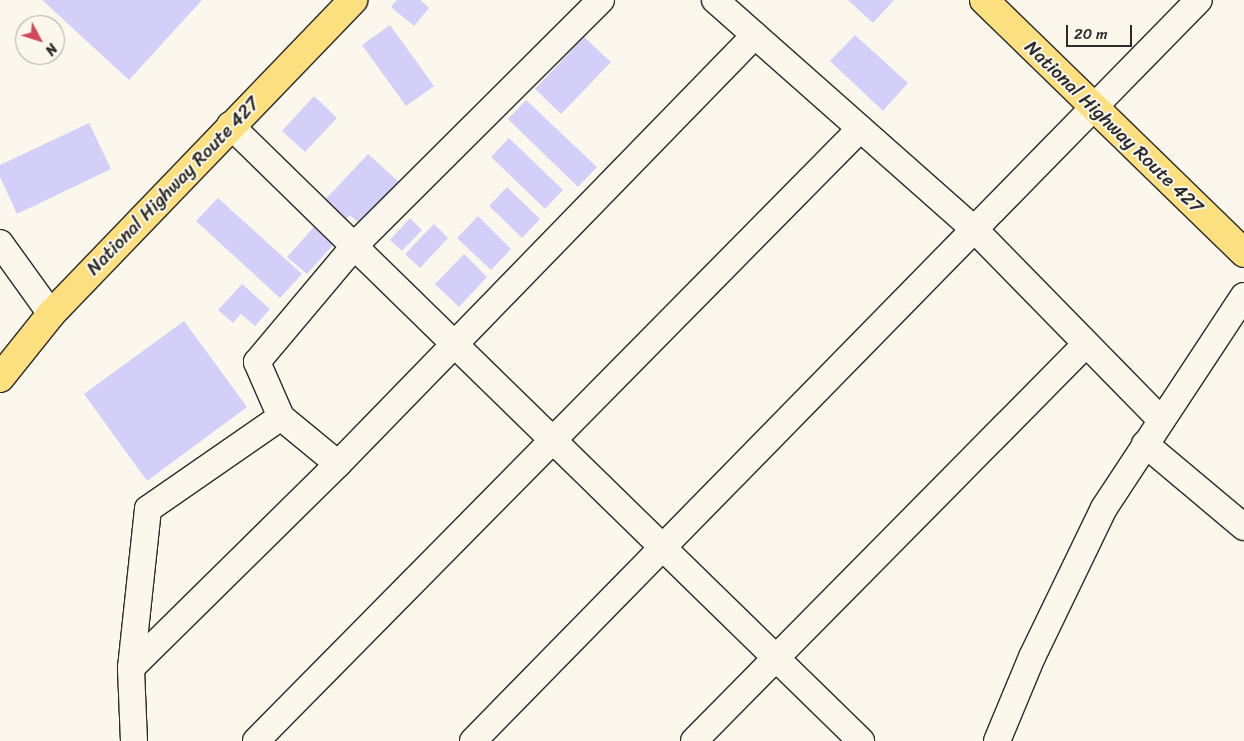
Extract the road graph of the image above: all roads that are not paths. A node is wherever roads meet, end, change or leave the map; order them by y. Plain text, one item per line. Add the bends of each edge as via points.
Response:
1 (353, 0) edge
2 (601, 0) edge
3 (715, 0) edge
4 (984, 0) edge
5 (1199, 0) edge
6 (755, 34) junction
7 (1092, 109) junction
8 (230, 125) junction
9 (860, 129) junction
10 (976, 231) junction
11 (0, 243) edge
12 (356, 244) junction
13 (1244, 253) edge
14 (1244, 296) edge
15 (51, 314) junction
16 (454, 341) junction
17 (1085, 345) junction
18 (0, 378) edge
19 (281, 417) junction
20 (1161, 420) junction
21 (553, 439) junction
22 (1145, 444) junction
23 (338, 464) junction
24 (1244, 527) edge
25 (665, 549) junction
26 (774, 659) junction
27 (131, 668) junction
28 (134, 741) edge
29 (256, 741) edge
30 (473, 741) edge
31 (694, 741) edge
32 (860, 741) edge
33 (997, 741) edge

1 - 8 highway, National Highway Route 427
2 - 12 street
3 - 6 street
4 - 7 highway, National Highway Route 427
5 - 7 street
6 - 9 street
6 - 16 street
7 - 10 street
7 - 13 highway, National Highway Route 427
8 - 12 street
8 - 15 highway, National Highway Route 427
9 - 10 street
9 - 21 street
10 - 17 street
10 - 25 street
11 - 15 street
12 - 16 street
12 - 19 street via 258,362
14 - 20 street
15 - 18 highway, National Highway Route 427
16 - 21 street
16 - 23 street
17 - 20 street
17 - 26 street
19 - 23 street
19 - 27 street via 148,509
20 - 22 street
21 - 25 street
21 - 29 street
22 - 24 street
22 - 33 street via 1104,508 1032,656
23 - 27 street
25 - 26 street
25 - 30 street
26 - 31 street
26 - 32 street
27 - 28 street

